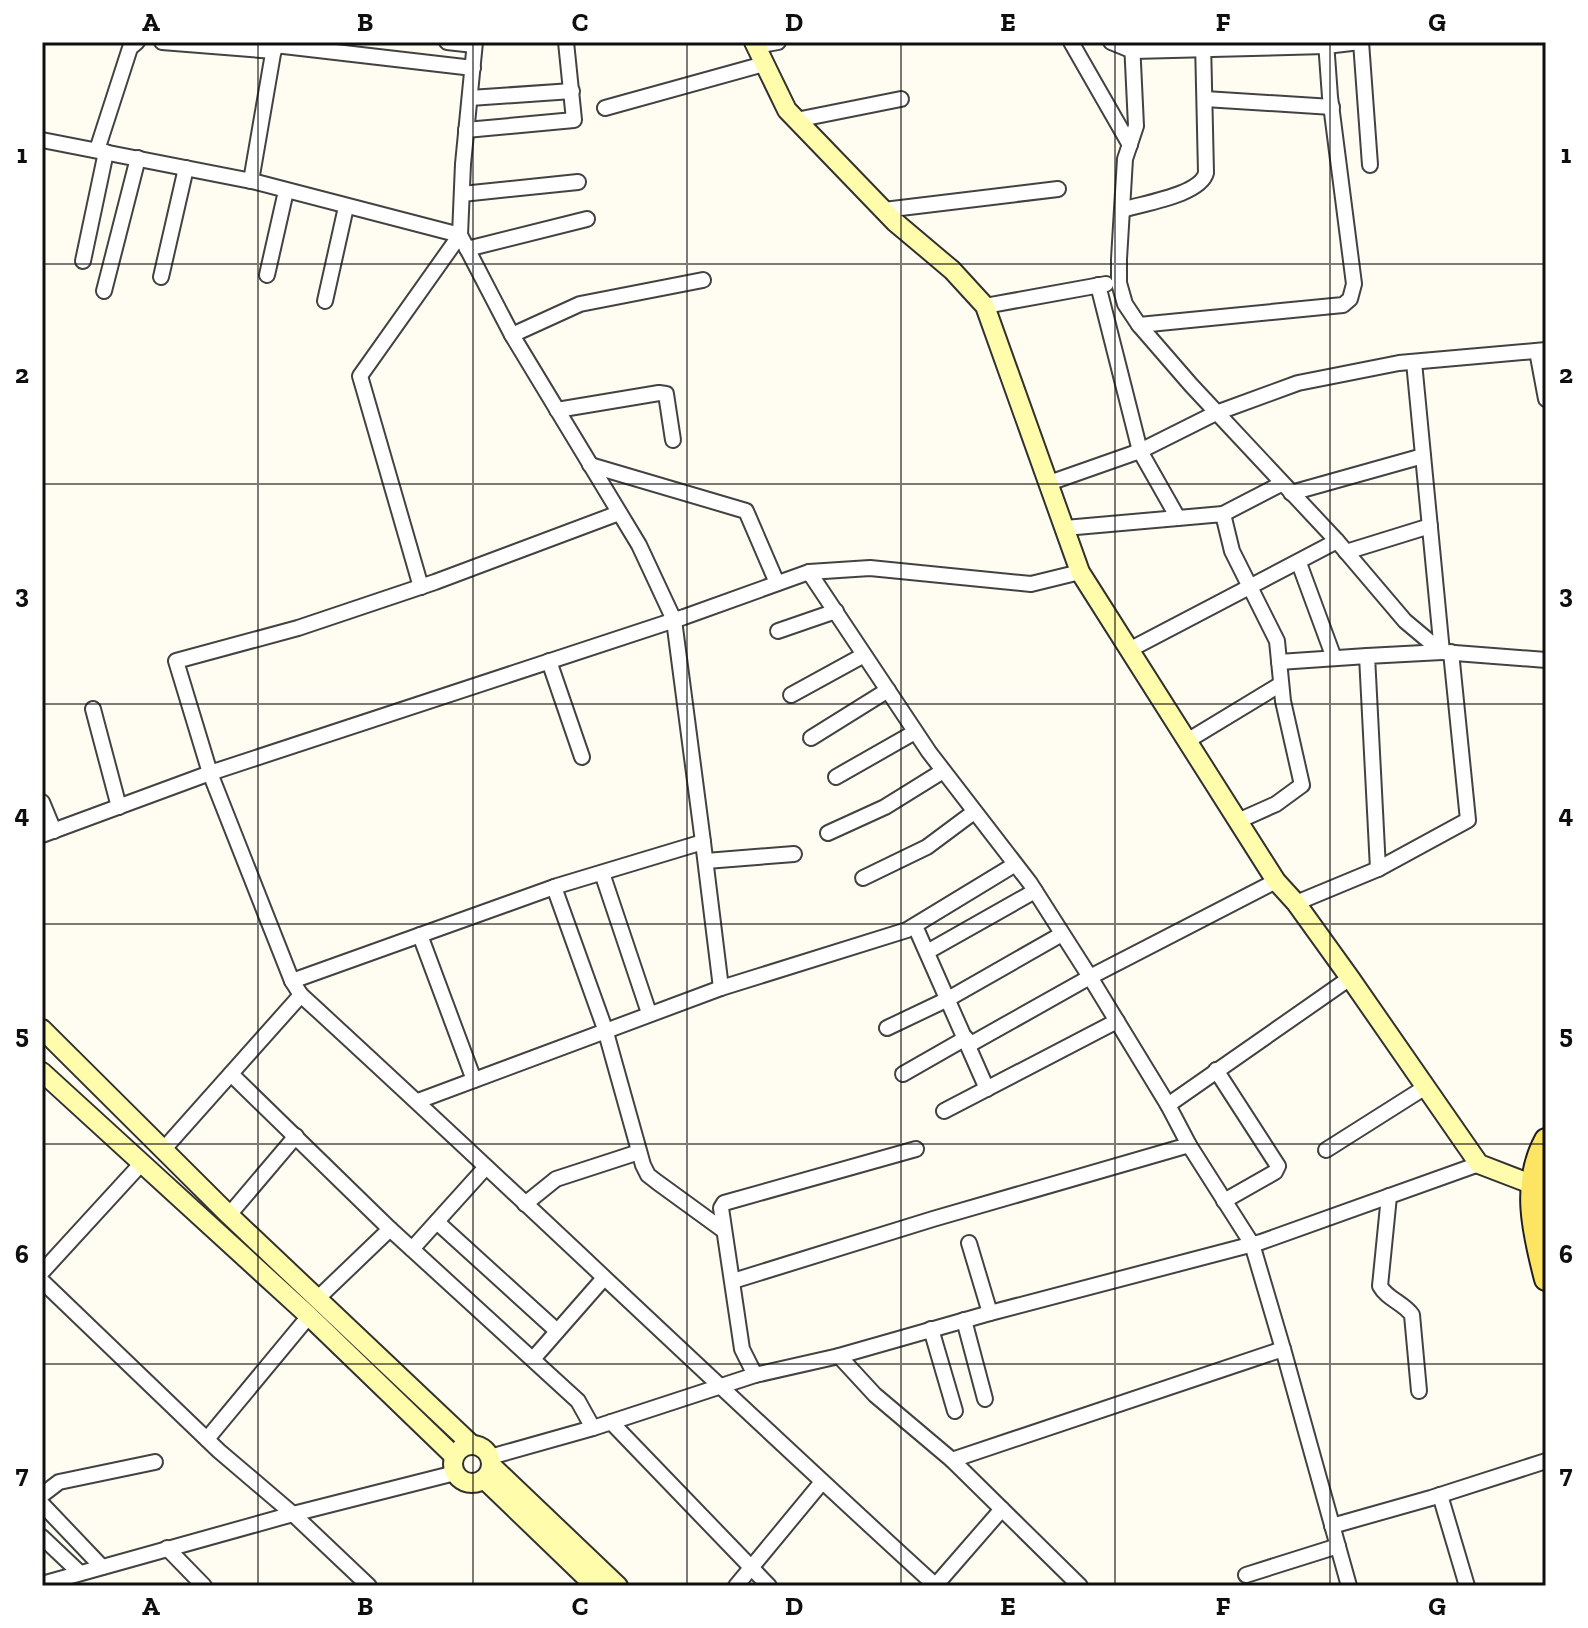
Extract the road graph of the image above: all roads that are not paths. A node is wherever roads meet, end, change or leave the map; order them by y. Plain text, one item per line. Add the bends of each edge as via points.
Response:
1 (137, 42) edge
2 (162, 42) edge
3 (447, 42) edge
4 (566, 42) edge
5 (778, 42) edge
6 (1071, 42) edge
7 (1111, 42) edge
8 (1360, 42) edge
9 (474, 43) edge
10 (754, 44) edge
11 (1326, 44) edge
12 (1204, 45) edge
13 (274, 46) edge
14 (1133, 46) edge
15 (353, 48) edge
16 (764, 64) junction
17 (473, 68) junction
18 (572, 91) junction
19 (470, 98) junction
20 (901, 99) dead end
21 (1205, 99) junction
22 (1332, 107) junction
23 (605, 108) dead end
24 (796, 120) junction
25 (466, 130) junction
26 (42, 140) edge
27 (1130, 145) junction
28 (102, 151) junction
29 (138, 158) junction
30 (1370, 165) dead end
31 (186, 168) junction
32 (251, 181) junction
33 (578, 182) dead end
34 (1058, 189) dead end
35 (286, 191) junction
36 (462, 194) junction
37 (346, 207) junction
38 (884, 210) junction
39 (1122, 210) junction
40 (587, 219) dead end
41 (464, 242) junction
42 (83, 261) dead end
43 (267, 275) dead end
44 (161, 277) dead end
45 (703, 280) dead end
46 (1119, 283) junction
47 (1098, 285) junction
48 (104, 291) dead end
49 (325, 301) dead end
50 (985, 306) junction
51 (1139, 325) junction
52 (512, 335) junction
53 (1541, 350) edge
54 (1414, 362) junction
55 (1546, 399) edge
56 (557, 410) junction
57 (1216, 413) junction
58 (673, 440) dead end
59 (1140, 451) junction
60 (1423, 456) junction
61 (590, 465) junction
62 (1049, 483) junction
63 (1286, 488) junction
64 (619, 513) junction
65 (1223, 514) junction
66 (1178, 518) junction
67 (1430, 526) junction
68 (1065, 528) junction
69 (1342, 547) junction
70 (1299, 563) junction
71 (809, 572) junction
72 (1080, 572) junction
73 (777, 583) junction
74 (1251, 585) junction
75 (421, 587) junction
76 (836, 611) junction
77 (674, 620) junction
78 (778, 631) dead end
79 (1129, 650) junction
80 (1446, 652) junction
81 (864, 655) junction
82 (1367, 656) junction
83 (1334, 658) junction
84 (1546, 660) edge
85 (549, 661) junction
86 (1279, 662) junction
87 (1281, 684) junction
88 (888, 690) junction
89 (791, 695) dead end
90 (93, 709) dead end
91 (915, 732) junction
92 (811, 738) dead end
93 (1187, 741) junction
94 (582, 757) dead end
95 (943, 771) junction
96 (210, 773) junction
97 (836, 777) dead end
98 (42, 802) edge
99 (119, 807) junction
100 (974, 812) junction
101 (1238, 821) junction
102 (48, 833) edge
103 (828, 833) dead end
104 (703, 842) junction
105 (794, 854) dead end
106 (706, 861) junction
107 (1014, 865) junction
108 (1378, 869) junction
109 (602, 873) junction
110 (863, 878) dead end
111 (1276, 881) junction
112 (554, 887) junction
113 (1035, 891) junction
114 (1296, 903) junction
115 (915, 926) junction
116 (1062, 934) junction
117 (420, 935) junction
118 (927, 952) junction
119 (1090, 977) junction
120 (1350, 978) junction
121 (292, 981) junction
122 (721, 988) junction
123 (301, 995) junction
124 (948, 999) junction
125 (649, 1013) junction
126 (1117, 1021) junction
127 (887, 1028) dead end
128 (42, 1029) edge
129 (605, 1029) junction
130 (967, 1041) junction
131 (1216, 1070) junction
132 (42, 1072) edge
133 (231, 1074) junction
134 (903, 1074) dead end
135 (474, 1080) junction
136 (1424, 1088) junction
137 (987, 1089) junction
138 (418, 1101) junction
139 (1168, 1105) junction
140 (944, 1111) dead end
141 (138, 1124) junction
142 (296, 1136) junction
143 (120, 1144) junction
144 (1189, 1145) junction
145 (1544, 1148) edge
146 (916, 1149) dead end
147 (163, 1150) junction
148 (1326, 1150) dead end
149 (639, 1152) junction
150 (141, 1164) junction
151 (1479, 1164) junction
152 (486, 1167) junction
153 (1531, 1184) junction
154 (1389, 1196) junction
155 (1224, 1201) junction
156 (525, 1204) junction
157 (229, 1215) junction
158 (437, 1222) junction
159 (390, 1229) junction
160 (723, 1230) junction
161 (969, 1243) dead end
162 (1252, 1244) junction
163 (412, 1249) junction
164 (42, 1272) edge
165 (604, 1278) junction
166 (1546, 1279) edge
167 (42, 1281) edge
168 (733, 1281) junction
169 (317, 1299) junction
170 (990, 1313) junction
171 (309, 1316) junction
172 (964, 1320) junction
173 (931, 1329) junction
174 (557, 1331) junction
175 (1283, 1349) junction
176 (839, 1356) junction
177 (533, 1359) junction
178 (755, 1375) junction
179 (718, 1387) junction
180 (1419, 1391) dead end
181 (985, 1399) dead end
182 (955, 1411) dead end
183 (611, 1422) junction
184 (593, 1428) junction
185 (207, 1439) junction
186 (471, 1444) junction
187 (952, 1460) junction
188 (1546, 1461) edge
189 (155, 1462) dead end
190 (454, 1464) junction
191 (488, 1467) junction
192 (822, 1482) junction
193 (42, 1495) edge
194 (1440, 1495) junction
195 (42, 1504) edge
196 (1002, 1509) junction
197 (293, 1514) junction
198 (1332, 1526) junction
199 (42, 1537) edge
200 (1338, 1546) junction
201 (167, 1548) junction
202 (102, 1567) junction
203 (751, 1570) junction
204 (80, 1573) junction
205 (1246, 1575) dead end
206 (42, 1584) edge
207 (204, 1586) edge
208 (369, 1586) edge
209 (595, 1586) edge
210 (618, 1586) edge
211 (736, 1586) edge
212 (769, 1586) edge
213 (935, 1586) edge
214 (1080, 1586) edge
215 (1349, 1586) edge
216 (1467, 1586) edge

1 - 28 street via 130,48
2 - 13 street
3 - 9 street
4 - 18 street
5 - 10 street
6 - 27 street
7 - 14 street
8 - 11 street
8 - 30 street
9 - 17 street
10 - 16 street
11 - 12 street
11 - 22 street
12 - 14 street
12 - 21 street
13 - 15 street
13 - 32 street
14 - 27 street via 1136,126
15 - 17 street
16 - 23 street
16 - 24 street
17 - 19 street
18 - 19 street
18 - 25 street via 576,117 569,122
19 - 25 street
20 - 24 street
21 - 22 street
21 - 39 street via 1204,180 1192,190
22 - 51 street via 1354,284 1350,299 1343,305
24 - 38 street
25 - 36 street
26 - 28 street
27 - 39 street
28 - 29 street
28 - 42 street
29 - 31 street
29 - 48 street
31 - 32 street
31 - 44 street
32 - 35 street
33 - 36 street
34 - 38 street
35 - 37 street
35 - 43 street
36 - 41 street
37 - 41 street
37 - 49 street
38 - 50 street
39 - 46 street
40 - 41 street
41 - 52 street
41 - 75 street via 360,376
45 - 52 street via 580,304
46 - 47 street
46 - 51 street
47 - 50 street
47 - 59 street
50 - 62 street
51 - 57 street
52 - 56 street
53 - 54 street
53 - 55 street
54 - 57 street via 1298,383
54 - 60 street
56 - 58 street via 666,394
56 - 61 street
57 - 59 street
57 - 63 street
59 - 62 street
59 - 66 street
60 - 63 street
60 - 67 street
61 - 64 street
61 - 73 street via 746,511
62 - 68 street
63 - 65 street
63 - 69 street
64 - 75 street
64 - 77 street
65 - 66 street
65 - 74 street via 1232,551
66 - 68 street
67 - 69 street
67 - 80 street
68 - 72 street
69 - 70 street
69 - 80 street via 1405,621
70 - 74 street
70 - 83 street
71 - 72 street via 870,568 1031,584
71 - 73 street
71 - 76 street
72 - 79 street
73 - 77 street
74 - 79 street
74 - 86 street via 1277,641
75 - 96 street via 176,661
76 - 78 street
76 - 81 street
77 - 85 street
77 - 104 street
79 - 93 street
80 - 82 street
80 - 84 street
80 - 108 street via 1468,820
81 - 88 street
81 - 89 street
82 - 83 street
82 - 108 street
83 - 86 street
85 - 94 street
85 - 96 street
86 - 87 street
87 - 93 street
87 - 101 street via 1302,785
88 - 91 street
88 - 92 street
90 - 99 street
91 - 95 street
91 - 97 street
93 - 101 street
95 - 100 street
95 - 103 street via 885,807
96 - 99 street
96 - 121 street
98 - 102 street
99 - 102 street
100 - 107 street
100 - 110 street via 927,847
101 - 111 street
104 - 106 street
104 - 109 street
105 - 106 street
106 - 122 street
107 - 113 street
107 - 115 street
108 - 114 street
109 - 112 street
109 - 125 street
111 - 114 street
111 - 119 street
112 - 117 street
112 - 129 street
113 - 116 street
113 - 118 street
114 - 120 street
115 - 118 street
115 - 122 street
116 - 119 street
116 - 124 street
117 - 121 street
117 - 135 street
118 - 124 street
119 - 126 street
119 - 130 street
120 - 131 street
120 - 136 street
121 - 123 street
122 - 125 street
123 - 133 street
123 - 138 street
124 - 127 street
124 - 130 street
125 - 129 street
126 - 137 street
126 - 139 street
128 - 141 street
129 - 135 street
129 - 149 street
130 - 134 street
130 - 137 street
131 - 139 street
131 - 155 street via 1278,1166
132 - 143 street
133 - 142 street
133 - 147 street
135 - 138 street
136 - 148 street
136 - 151 street
137 - 140 street
138 - 152 street
139 - 144 street
141 - 143 street
141 - 147 street
142 - 157 street
142 - 159 street
143 - 150 street
144 - 155 street
144 - 168 street
145 - 153 main road
146 - 160 street via 724,1203
147 - 157 street
149 - 156 street via 556,1179
149 - 160 street via 648,1175
150 - 164 street
150 - 171 street
151 - 153 street
151 - 154 street
152 - 156 street
152 - 158 street
153 - 166 main road via 1532,1217
154 - 162 street
154 - 180 street via 1380,1286 1412,1315
155 - 162 street
156 - 165 street
157 - 169 street
158 - 163 street
158 - 174 street
159 - 163 street
159 - 169 street
160 - 168 street
161 - 170 street
162 - 170 street
162 - 175 street
163 - 177 street
165 - 174 street
165 - 179 street
167 - 185 street
168 - 178 street via 742,1349
169 - 186 street
170 - 172 street
171 - 185 street
171 - 190 street
172 - 173 street
172 - 181 street
173 - 176 street
173 - 182 street
174 - 177 street
175 - 187 street
175 - 198 street
176 - 178 street
176 - 187 street via 875,1395
177 - 184 street via 578,1401
178 - 179 street
179 - 183 street
179 - 192 street
183 - 184 street
183 - 203 street
184 - 191 street
185 - 197 street
186 - 190 street via 464,1446
186 - 191 street via 482,1447
187 - 196 street
188 - 194 street
189 - 193 street via 59,1482
190 - 191 street via 465,1482 478,1482
190 - 197 street
191 - 209 street
191 - 210 street
192 - 203 street
192 - 213 street
194 - 198 street
194 - 216 street
195 - 202 street
196 - 213 street
196 - 214 street
197 - 201 street
197 - 208 street
198 - 200 street
199 - 204 street
200 - 205 street
200 - 215 street
201 - 202 street
201 - 207 street
202 - 204 street
203 - 211 street
203 - 212 street
204 - 206 street

